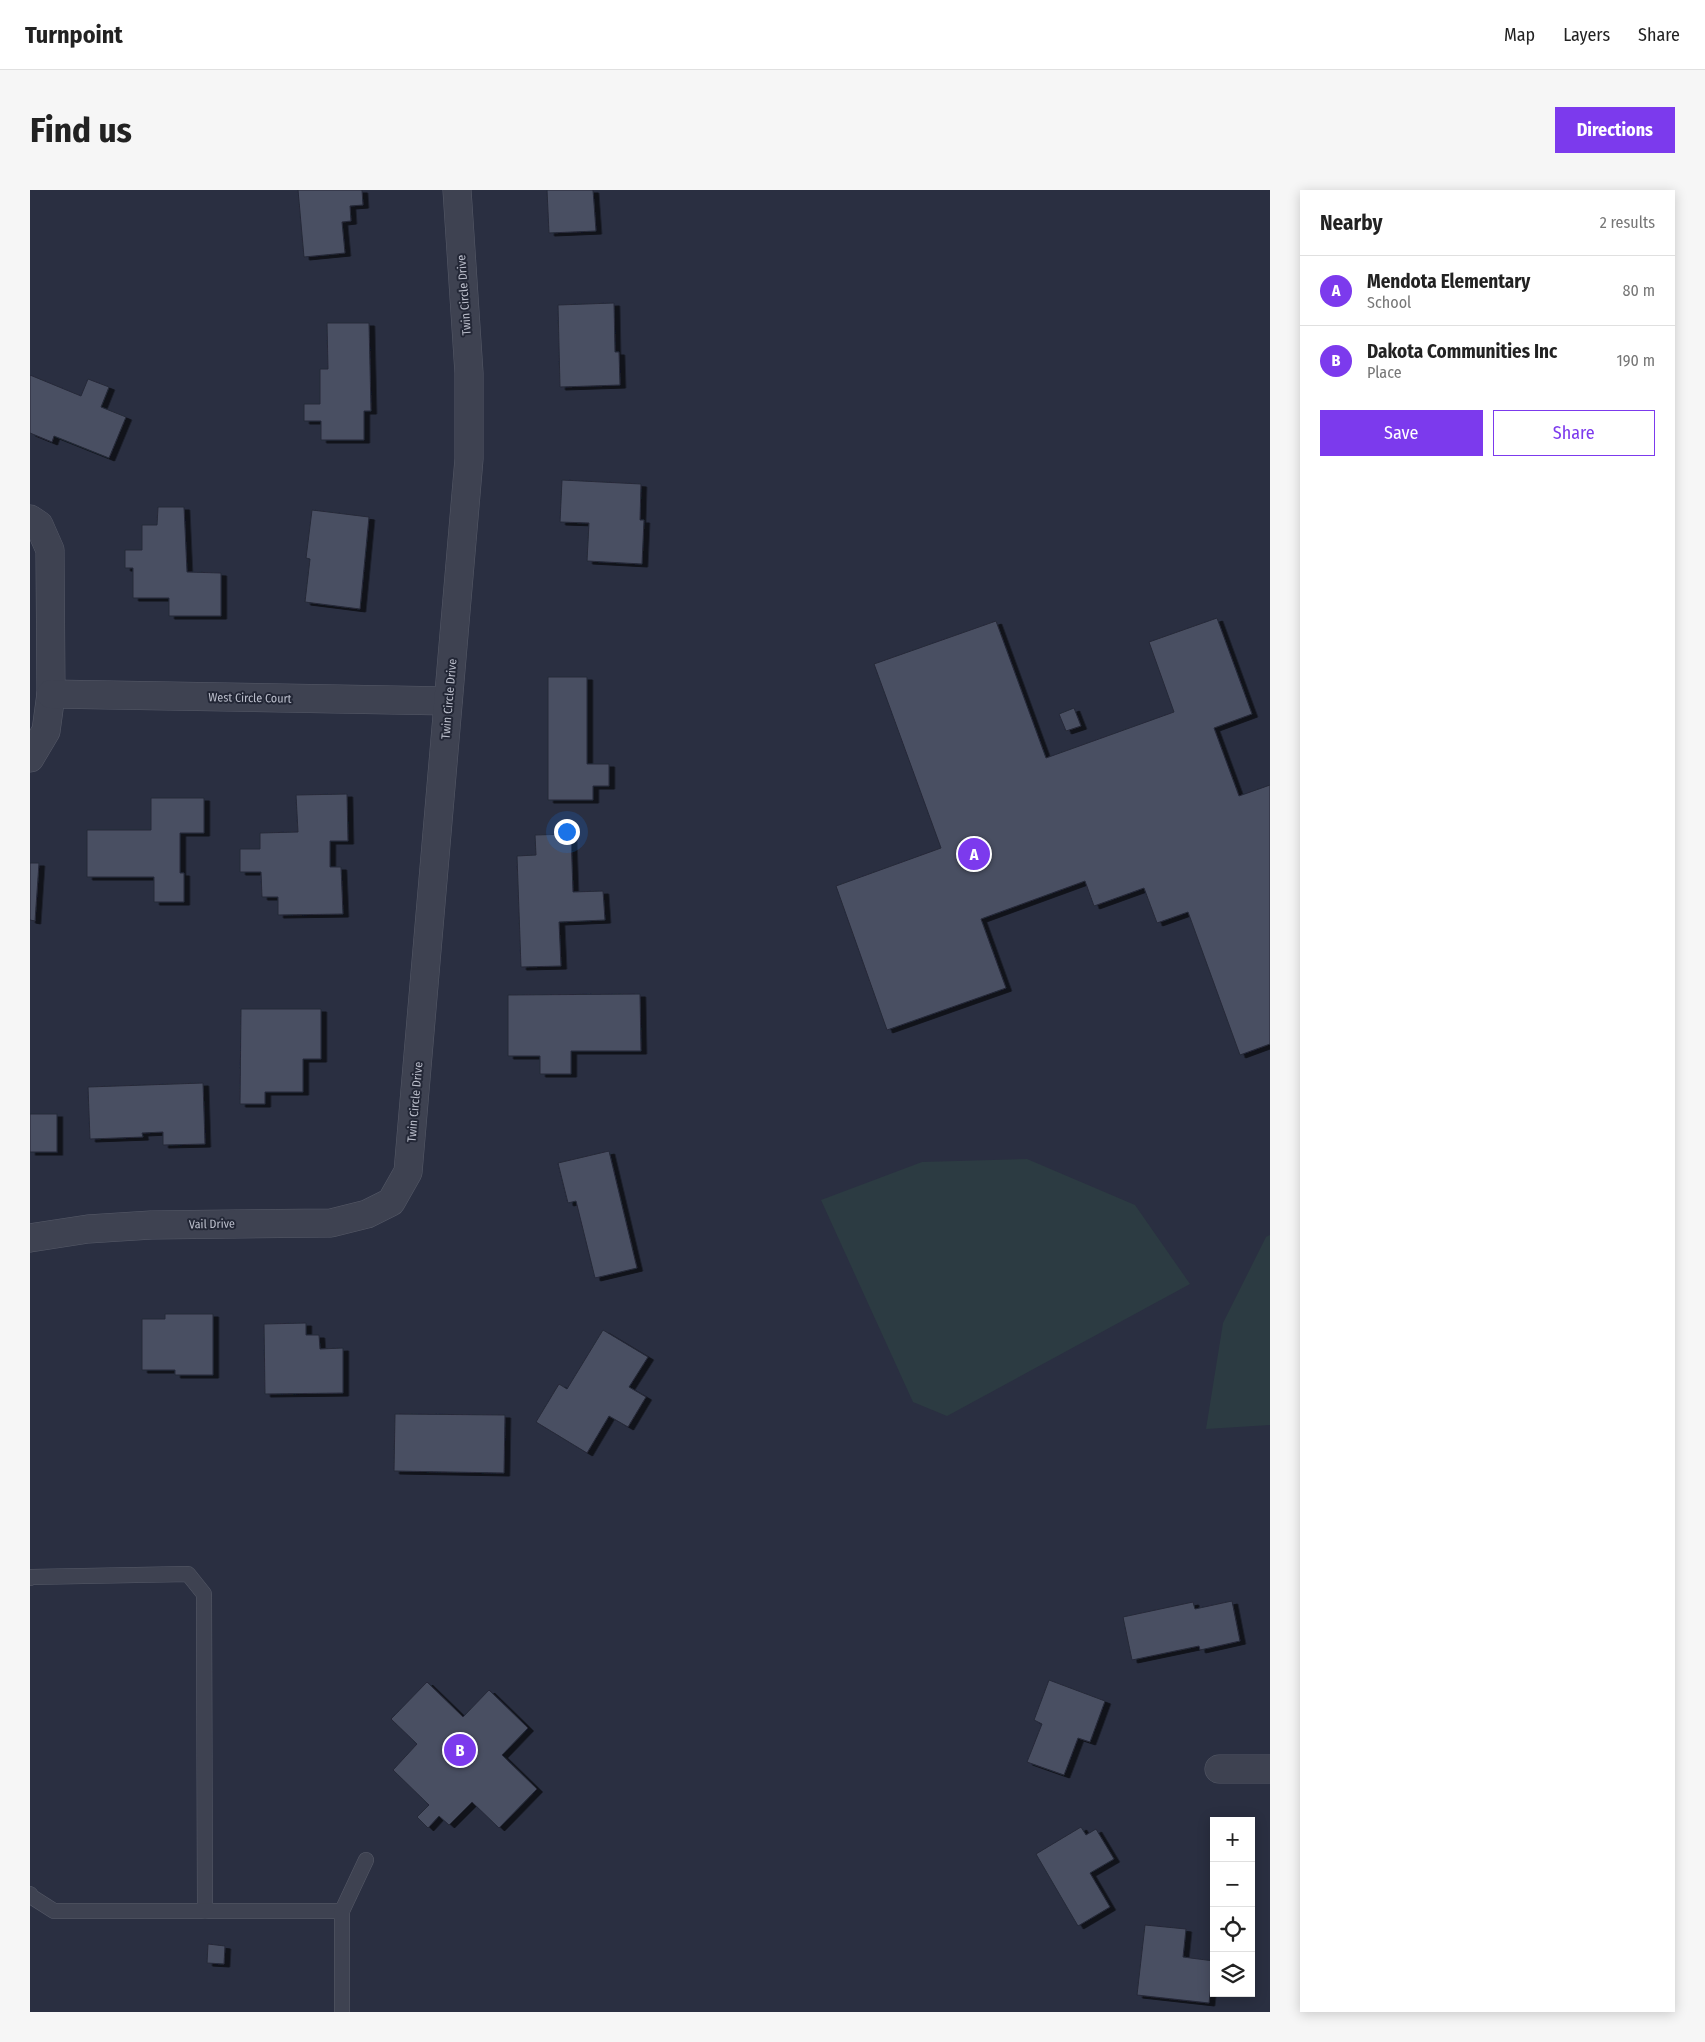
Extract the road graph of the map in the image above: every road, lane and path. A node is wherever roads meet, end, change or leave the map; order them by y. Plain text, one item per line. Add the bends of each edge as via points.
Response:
1 (457, 190) edge
2 (30, 520) edge
3 (51, 694) junction
4 (448, 701) junction
5 (30, 758) edge
6 (391, 1202) joint
7 (30, 1238) edge
8 (30, 1577) edge
9 (1219, 1769) dead end
10 (1270, 1769) edge
11 (366, 1860) dead end
12 (30, 1894) edge
13 (205, 1911) junction
14 (342, 1911) junction
15 (342, 2012) edge

1 - 4 street, Twin Circle Drive via 470,422
2 - 3 street via 39,526 50,550
3 - 4 street, West Circle Court
3 - 5 street via 46,731
4 - 6 street, Twin Circle Drive via 412,1142 408,1172
6 - 7 street, Vail Drive via 367,1214 331,1223 151,1225 88,1229
8 - 13 lane via 188,1574 204,1594
9 - 10 street
11 - 14 lane
12 - 13 lane via 54,1911
13 - 14 lane
14 - 15 lane

